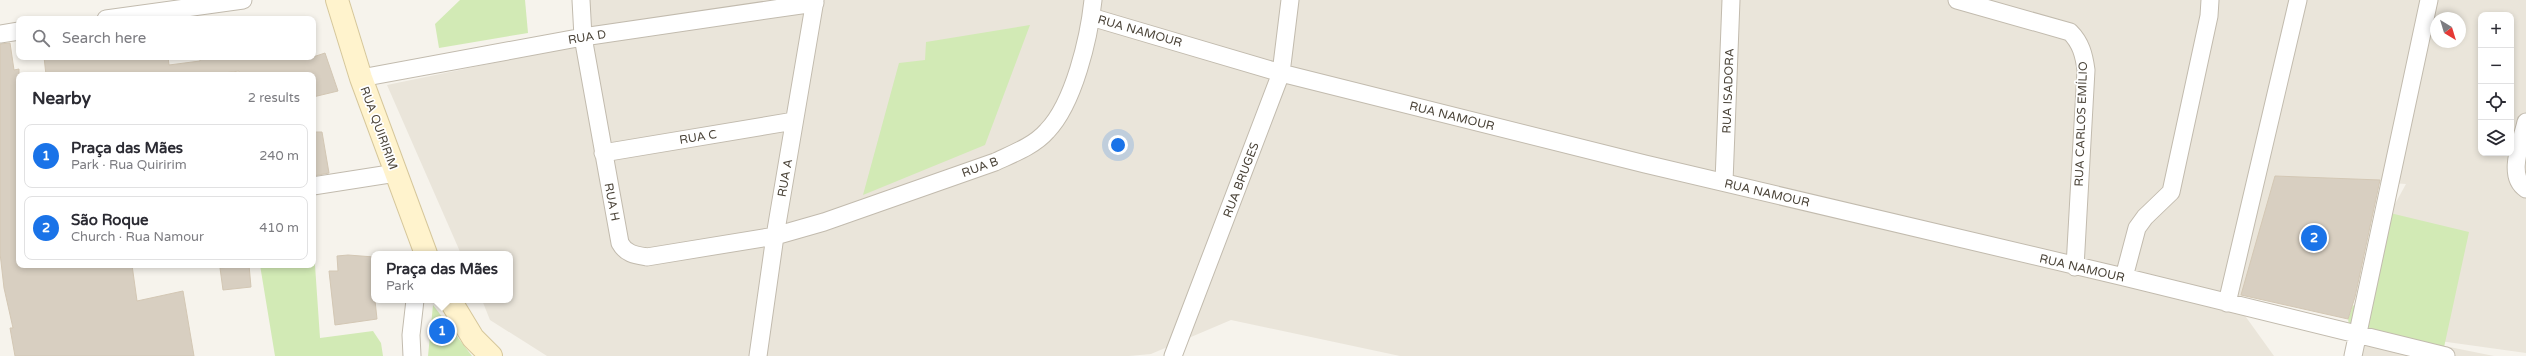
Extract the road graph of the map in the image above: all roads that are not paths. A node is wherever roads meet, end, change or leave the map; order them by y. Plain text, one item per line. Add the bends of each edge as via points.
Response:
1 (243, 0) edge
2 (337, 0) edge
3 (580, 0) edge
4 (1092, 0) edge
5 (1290, 0) edge
6 (1731, 0) edge
7 (1957, 0) edge
8 (2210, 0) edge
9 (2298, 0) edge
10 (2428, 0) edge
11 (815, 1) edge
12 (128, 16) edge
13 (1091, 17) junction
14 (16, 31) edge
15 (0, 34) edge
16 (583, 37) junction
17 (1281, 73) junction
18 (361, 78) junction
19 (794, 121) junction
20 (2526, 122) edge
21 (603, 153) junction
22 (396, 173) junction
23 (1724, 182) junction
24 (316, 186) edge
25 (2526, 189) edge
26 (775, 236) junction
27 (425, 251) edge
28 (2074, 267) junction
29 (2124, 277) junction
30 (415, 303) edge
31 (452, 303) edge
32 (2227, 303) junction
33 (2357, 335) junction
34 (412, 356) edge
35 (491, 356) edge
36 (758, 356) edge
37 (1173, 356) edge
38 (2353, 356) edge
39 (2446, 356) edge

1 - 12 street
2 - 18 main road, RUA QUIRIRIM
3 - 16 street, RUA H
4 - 13 street, RUA B
5 - 17 street, RUA BRUGES
6 - 23 street, RUA ISADORA
7 - 28 street, RUA CARLOS EMÍLIO via 2070,32 2078,40 2084,54 2086,70
8 - 29 street via 2171,192 2137,228
9 - 32 street
10 - 33 street
11 - 16 street, RUA D
11 - 19 street, RUA A
13 - 17 street, RUA NAMOUR
13 - 26 street, RUA B via 1078,69 1063,109 1047,132 1022,149 987,165 824,222
14 - 15 street
16 - 18 street, RUA D
16 - 21 street, RUA H
17 - 23 street, RUA NAMOUR
17 - 37 street, RUA BRUGES
18 - 22 main road, RUA QUIRIRIM
19 - 21 street, RUA C
19 - 26 street, RUA A
20 - 25 street via 2516,170 2517,180
21 - 26 street, RUA H via 623,250 647,257
22 - 24 street
22 - 27 main road, RUA QUIRIRIM
23 - 28 street, RUA NAMOUR
26 - 36 street, RUA A
28 - 29 street, RUA NAMOUR
29 - 32 street, RUA NAMOUR
30 - 34 street via 411,335
31 - 35 main road via 473,338
32 - 33 street, RUA NAMOUR
33 - 38 street
33 - 39 street, RUA NAMOUR

